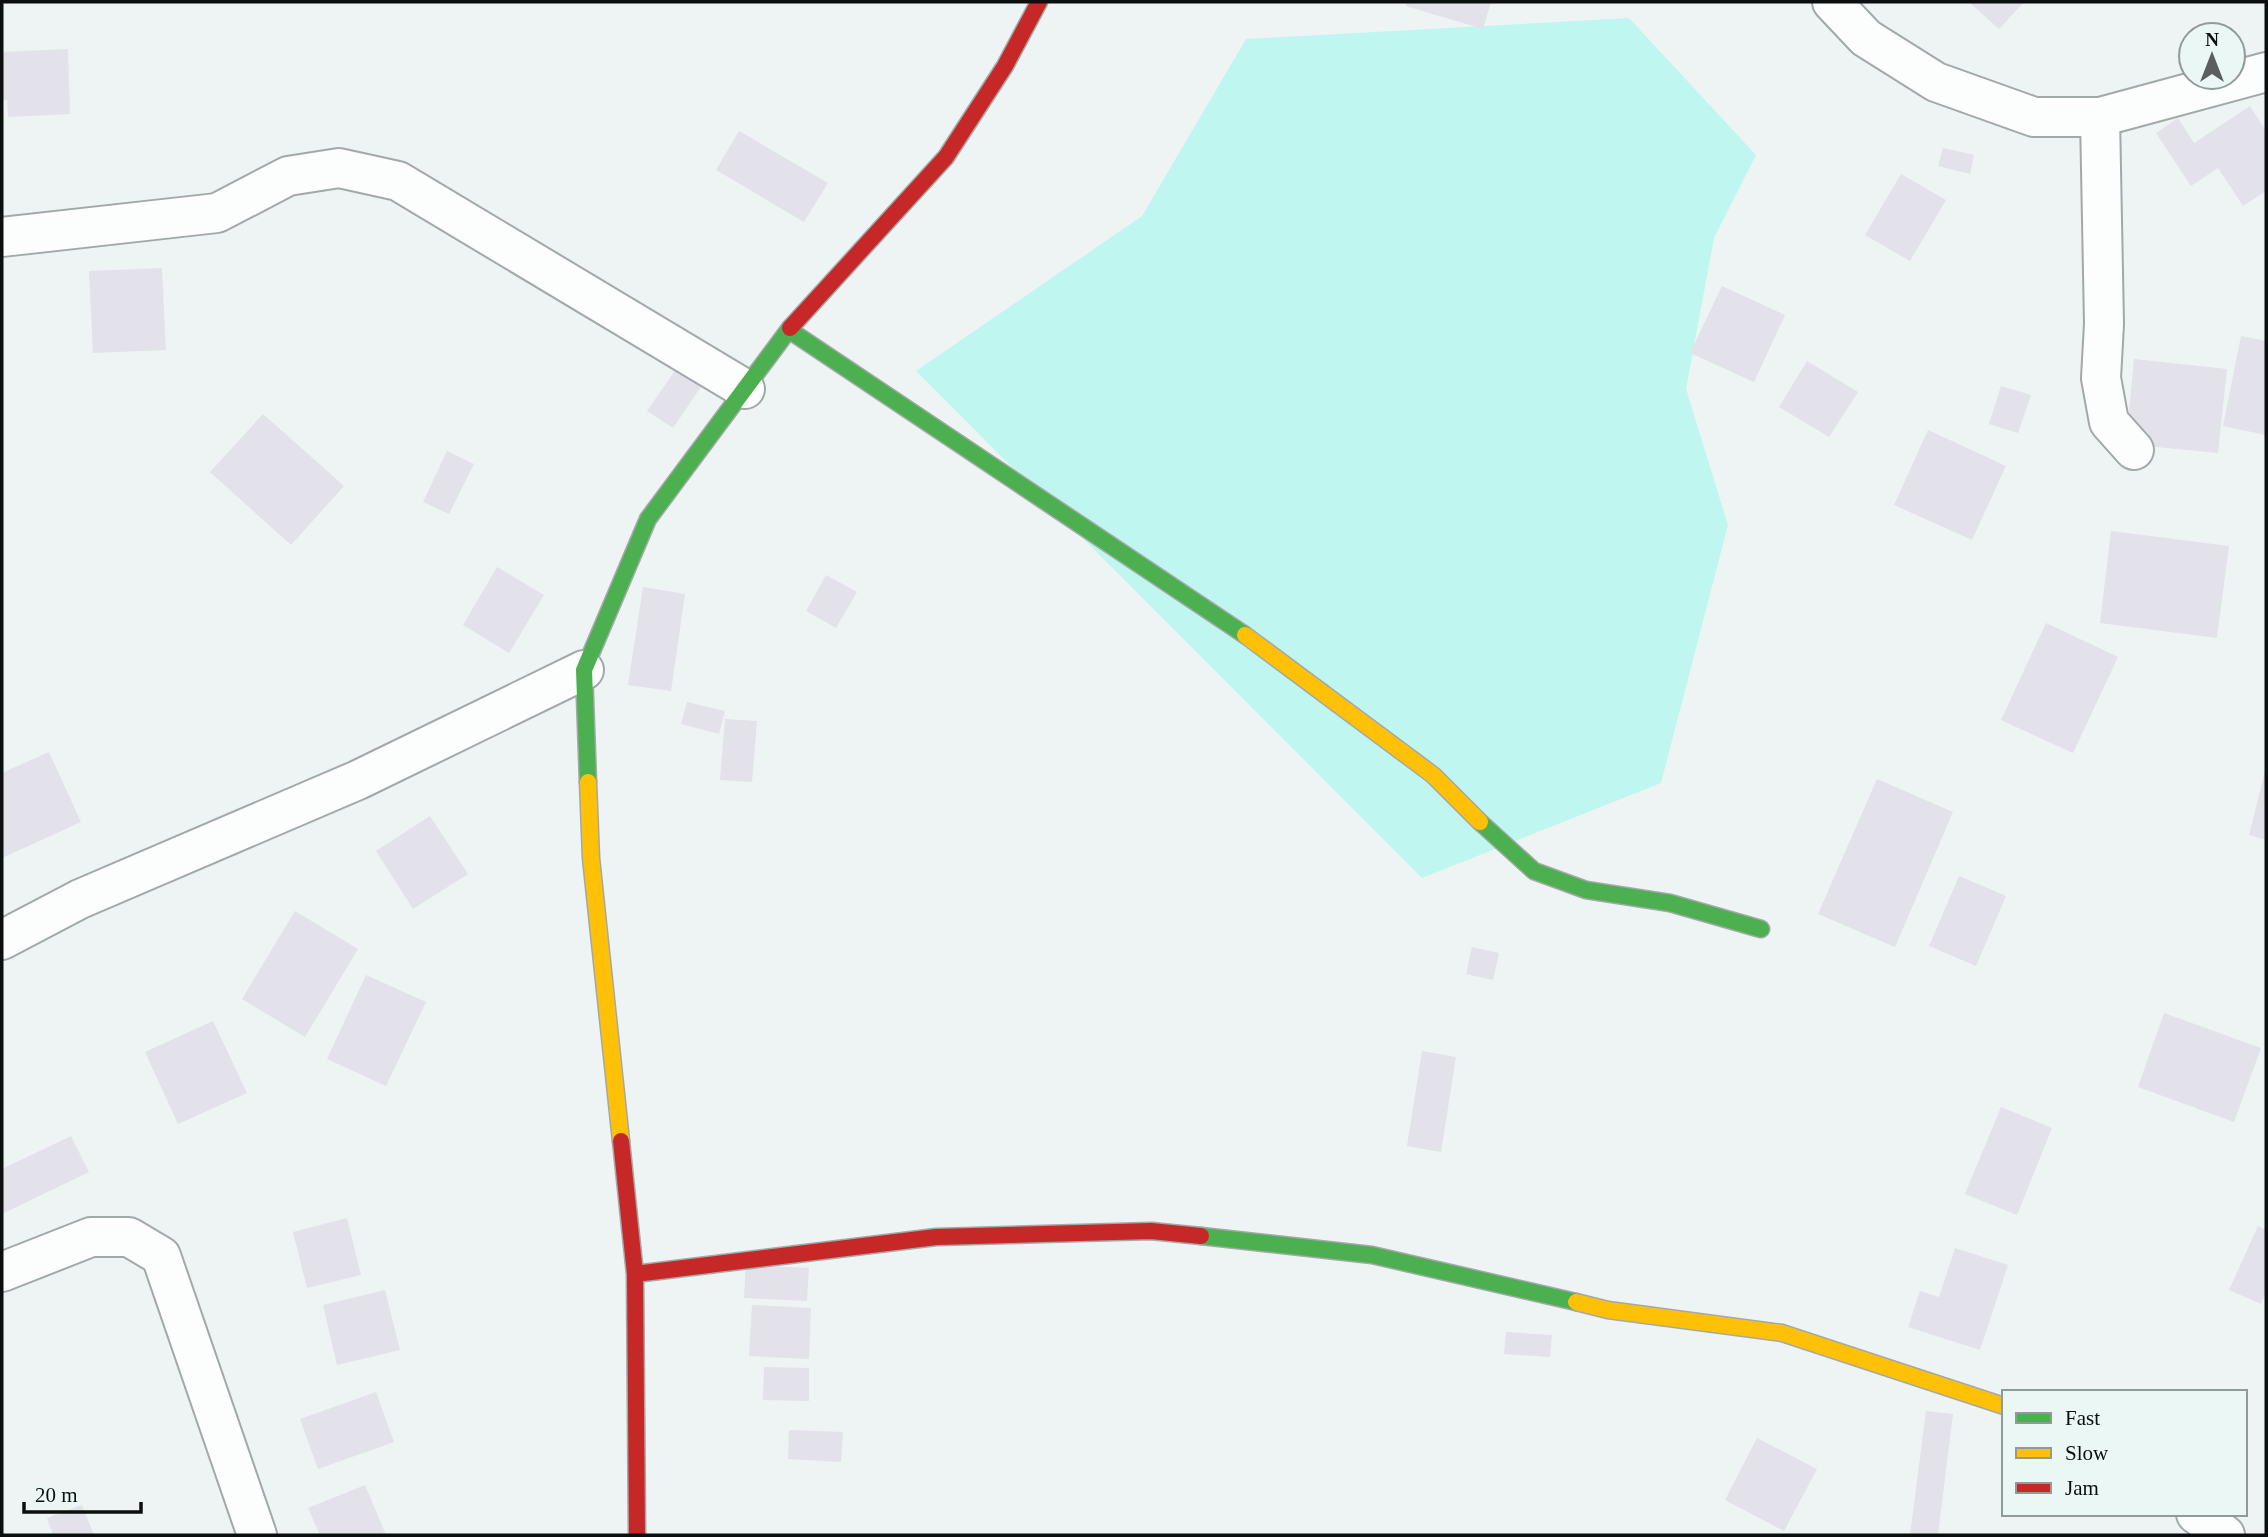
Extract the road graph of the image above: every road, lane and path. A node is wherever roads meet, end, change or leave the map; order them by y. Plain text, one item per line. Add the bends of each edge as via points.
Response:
1 (1039, 2) edge
2 (1832, 2) edge
3 (2265, 73) edge
4 (2100, 117) junction
5 (2, 236) edge
6 (789, 330) junction
7 (745, 389) junction
8 (2134, 450) dead end
9 (584, 670) junction
10 (1761, 929) dead end
11 (2, 940) edge
12 (2, 1272) edge
13 (635, 1274) junction
14 (2002, 1405) edge
15 (2199, 1516) edge
16 (257, 1535) edge
17 (637, 1535) edge
18 (2225, 1535) edge

1 - 6 street via 1005,66 946,157
2 - 4 street via 1866,38 1936,82 2034,117
3 - 4 street
4 - 8 street via 2101,378 2109,422
5 - 7 street via 217,213 288,176 339,168 398,181
6 - 7 street
6 - 10 street via 1214,612 1433,775 1534,871 1586,890 1670,903
7 - 9 street via 648,519
9 - 11 street via 358,780 80,899
9 - 13 street via 591,858
12 - 16 street via 91,1237 130,1237 161,1256
13 - 14 street via 936,1237 1151,1231 1372,1255 1608,1310 1782,1333
13 - 17 street
15 - 18 street

